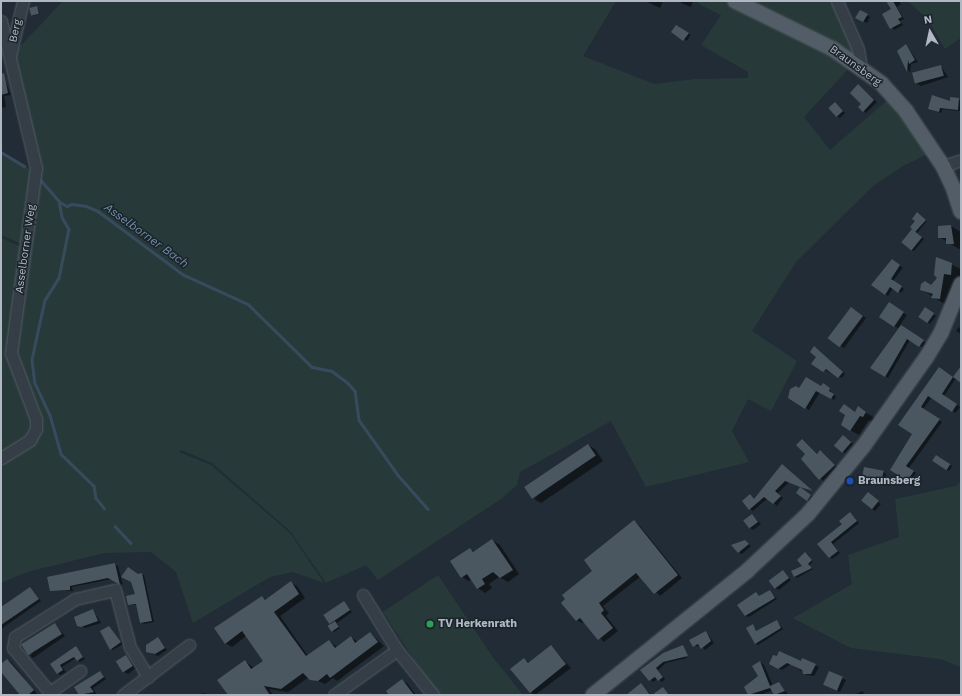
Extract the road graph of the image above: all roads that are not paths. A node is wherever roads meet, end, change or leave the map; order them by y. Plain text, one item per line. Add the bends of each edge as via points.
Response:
1 (23, 1) edge
2 (735, 1) edge
3 (837, 1) edge
4 (1, 21) edge
5 (9, 61) junction
6 (861, 68) junction
7 (961, 160) edge
8 (943, 166) junction
9 (961, 212) edge
10 (961, 284) edge
11 (1, 458) edge
12 (363, 595) dead end
13 (189, 645) dead end
14 (397, 650) junction
15 (80, 671) dead end
16 (148, 677) junction
17 (51, 694) edge
18 (123, 695) edge
19 (334, 695) edge
20 (433, 695) edge
21 (593, 695) edge

1 - 5 street, Berg
2 - 6 main road, Braunsberg via 800,31
3 - 6 street via 858,49
4 - 5 street, Asselborner Weg
5 - 11 street, Asselborner Weg via 36,168 11,353 33,409 36,429 30,440
6 - 8 main road, Braunsberg via 881,83 906,111
7 - 8 street
8 - 9 main road, Braunsberg via 954,187
10 - 21 main road via 941,333 926,358 865,444 808,514 747,571
12 - 14 street
13 - 16 street
14 - 19 street
14 - 20 street
15 - 17 street
16 - 17 street via 130,647 115,590 75,599 15,637 13,648
16 - 18 street

